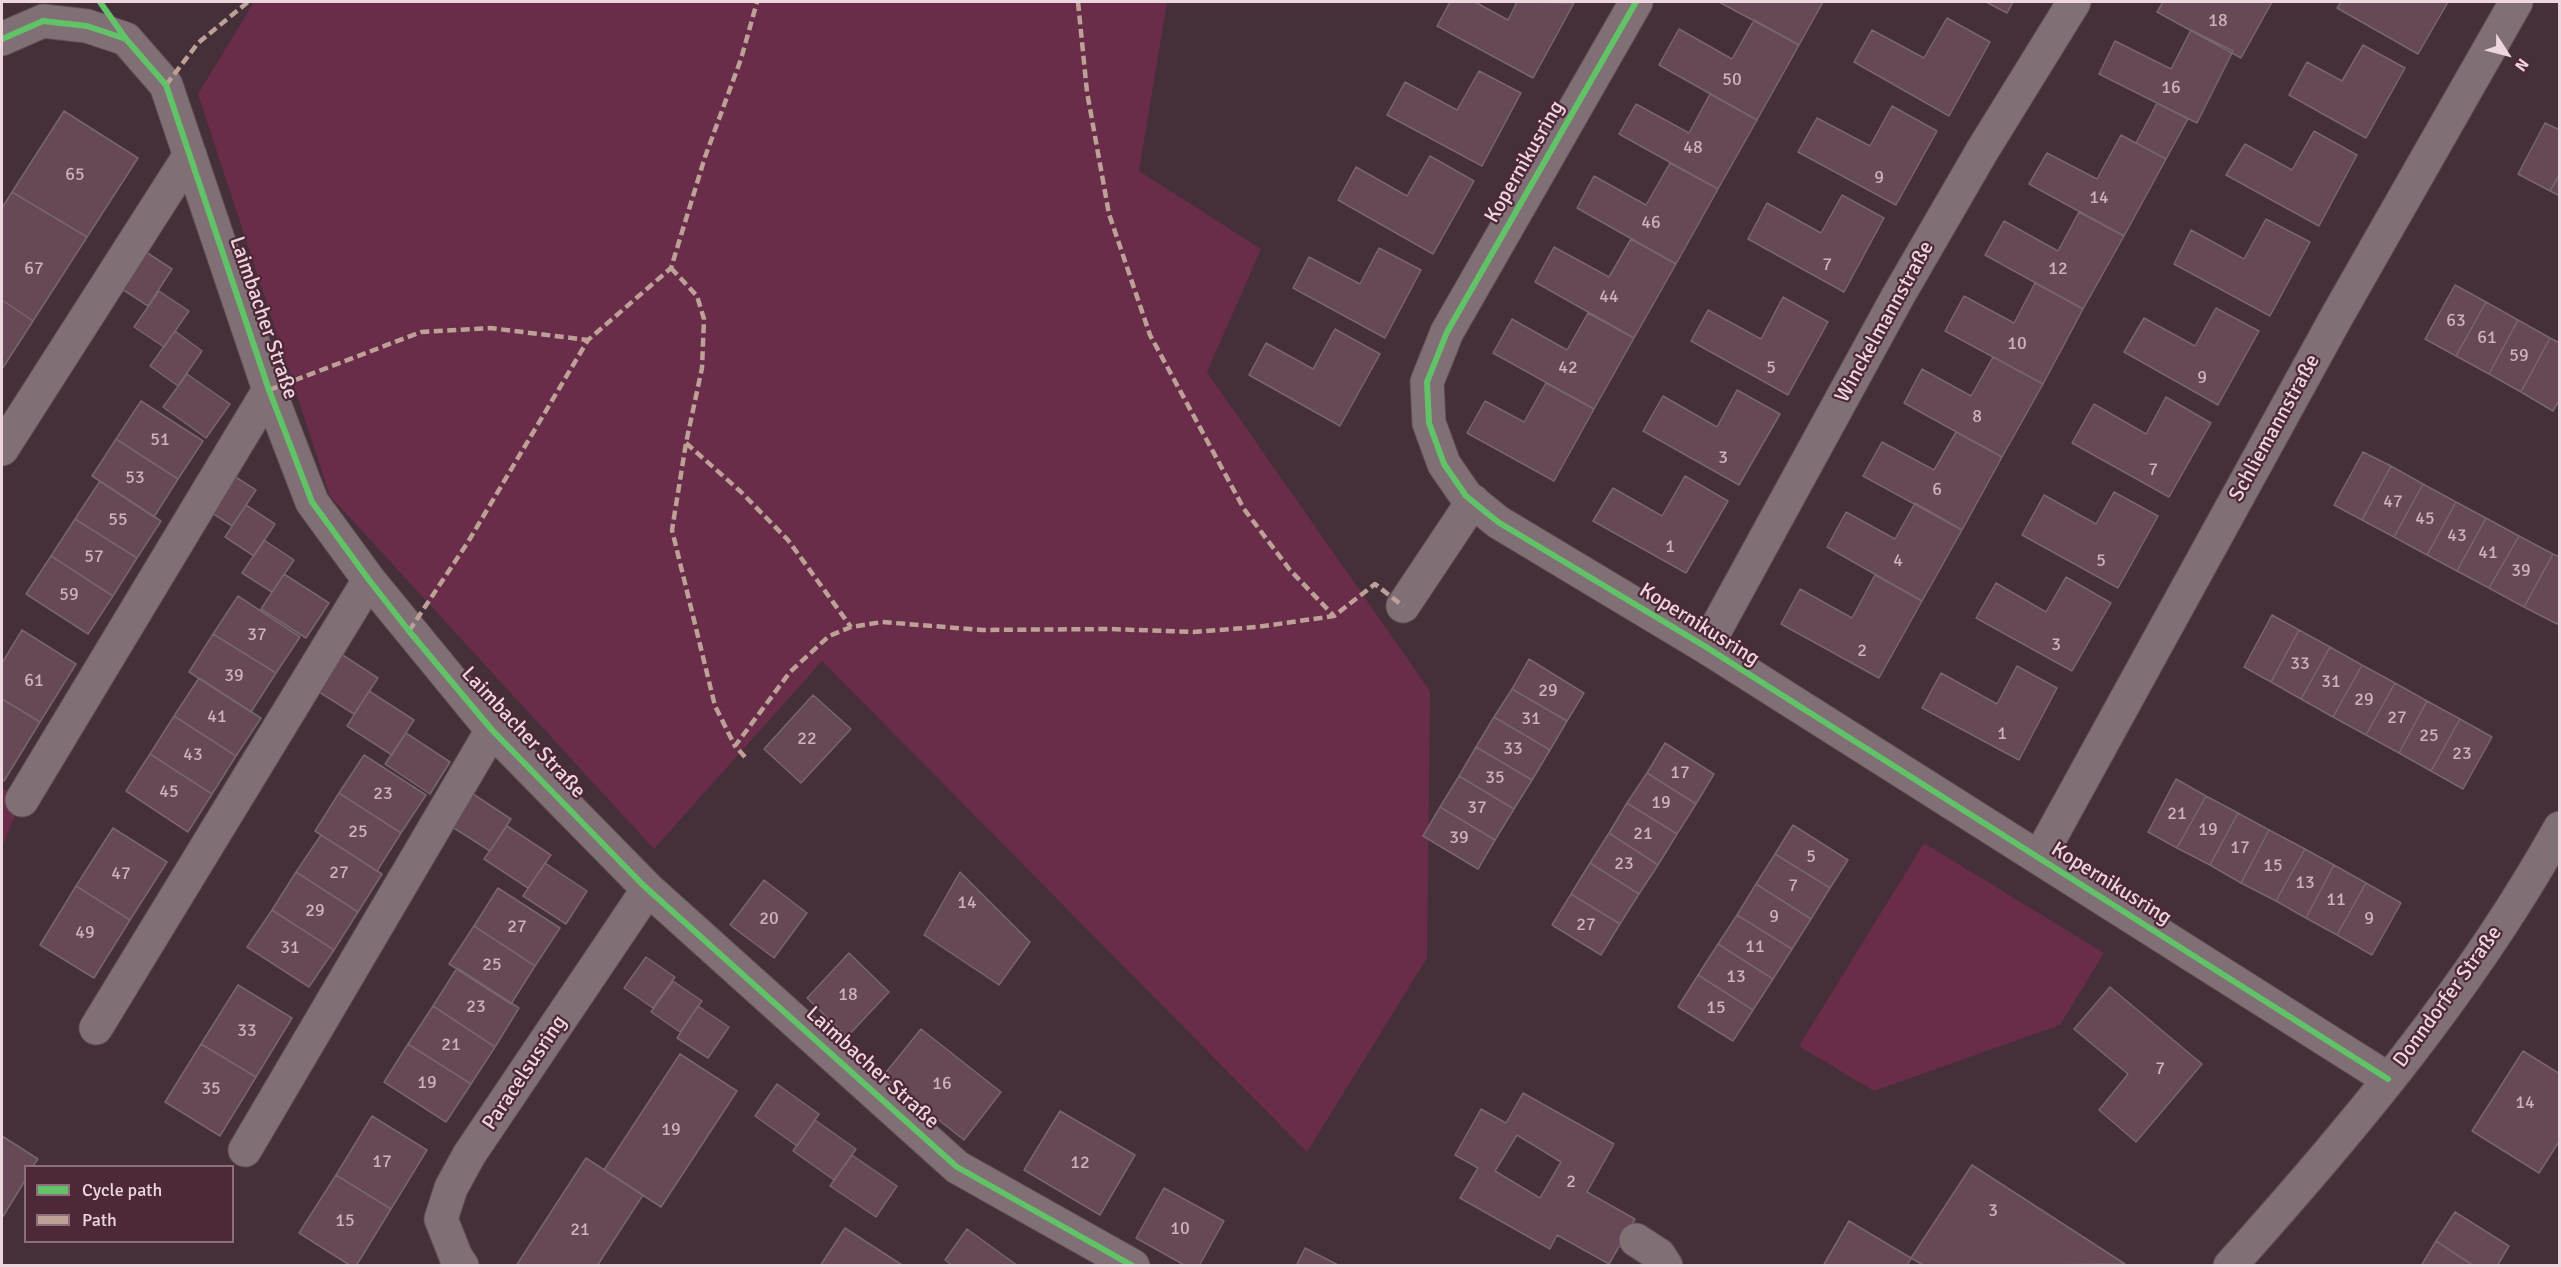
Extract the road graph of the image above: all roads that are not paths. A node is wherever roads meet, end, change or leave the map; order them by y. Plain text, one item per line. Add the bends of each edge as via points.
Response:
1 (1636, 2) edge
2 (2074, 2) edge
3 (2516, 2) edge
4 (2, 39) edge
5 (190, 155) junction
6 (269, 390) junction
7 (2, 449) edge
8 (1473, 501) junction
9 (369, 580) junction
10 (1403, 606) dead end
11 (1706, 648) junction
12 (492, 730) junction
13 (22, 800) dead end
14 (2559, 828) edge
15 (2039, 858) junction
16 (648, 889) junction
17 (96, 1028) dead end
18 (2388, 1079) junction
19 (245, 1150) dead end
20 (1636, 1240) dead end
21 (462, 1266) edge
22 (1133, 1266) edge
23 (1666, 1266) edge
24 (2230, 1266) edge

1 - 8 street, Kopernikusring via 1447,332 1427,382 1429,423 1444,464
2 - 11 street, Winckelmannstraße via 1898,296
3 - 15 street, Schliemannstraße via 2325,337
4 - 5 street, Laimbacher Straße via 43,21 87,26 126,39 166,85
5 - 6 street, Laimbacher Straße
5 - 7 street
6 - 9 street, Laimbacher Straße via 312,502
6 - 13 street, Laimbacher Straße
8 - 10 street
8 - 11 street, Kopernikusring via 1498,522
9 - 12 street, Laimbacher Straße
9 - 17 street
11 - 15 street, Kopernikusring
12 - 16 street, Laimbacher Straße
12 - 19 street, Laimbacher Straße
14 - 18 street, Donndorfer Straße via 2483,952
15 - 18 street, Kopernikusring
16 - 21 street, Paracelsusring via 469,1155 451,1188 441,1219
16 - 22 street, Laimbacher Straße via 957,1167
18 - 24 street, Donndorfer Straße via 2328,1155
20 - 23 street via 1659,1255

